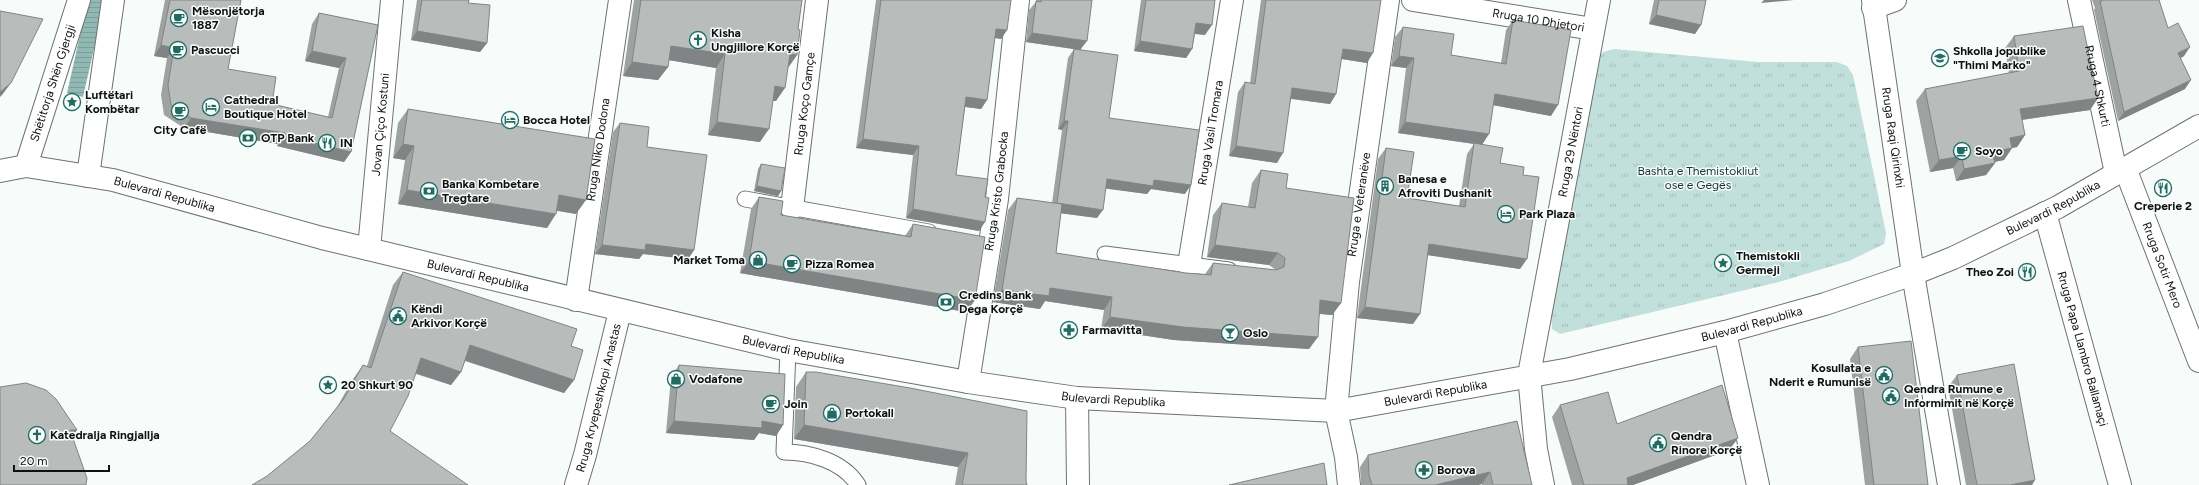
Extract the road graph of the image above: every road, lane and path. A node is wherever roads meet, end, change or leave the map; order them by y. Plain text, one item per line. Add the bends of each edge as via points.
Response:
1 (78, 0) edge
2 (113, 0) edge
3 (392, 0) edge
4 (620, 0) edge
5 (817, 0) edge
6 (1018, 0) edge
7 (1232, 0) edge
8 (1388, 0) edge
9 (1413, 0) edge
10 (1598, 0) edge
11 (1895, 0) edge
12 (2079, 0) edge
13 (1873, 4) edge
14 (1593, 29) junction
15 (2199, 126) edge
16 (26, 166) junction
17 (0, 171) edge
18 (2121, 171) junction
19 (88, 176) junction
20 (745, 199) dead end
21 (792, 208) junction
22 (2045, 213) junction
23 (944, 234) edge
24 (369, 249) junction
25 (1106, 254) dead end
26 (1189, 265) junction
27 (1244, 271) edge
28 (1913, 274) junction
29 (576, 300) junction
30 (620, 311) junction
31 (1725, 332) junction
32 (788, 350) junction
33 (2199, 361) edge
34 (1529, 375) junction
35 (968, 382) junction
36 (1077, 398) junction
37 (1336, 411) junction
38 (576, 485) edge
39 (858, 485) edge
40 (1078, 485) edge
41 (1349, 485) edge
42 (1543, 485) edge
43 (1758, 485) edge
44 (1949, 485) edge
45 (2120, 485) edge

1 - 16 street, Shëtitorja Shën Gjergji
2 - 19 street
3 - 24 street, Jovan Çiço Kostuni
4 - 29 street, Rruga Niko Dodona
5 - 21 street, Rruga Koço Gamçe
6 - 35 street, Rruga Kristo Grabocka via 998,199 983,241
7 - 26 street, Rruga Vasil Tromara
8 - 37 street, Rruga e Veteranëve via 1348,282
9 - 14 street, Rruga 10 Dhjetori
10 - 14 street, Rruga 29 Nëntori
11 - 13 street
12 - 18 street, Rruga 4 Shkurti
13 - 28 street, Rruga Raqi Qirinxhi
14 - 34 street, Rruga 29 Nëntori
15 - 18 street, Bulevardi Republika
16 - 17 street, Bulevardi Republika
16 - 19 street, Bulevardi Republika
18 - 22 street, Bulevardi Republika
18 - 33 street, Rruga Sotir Mero
19 - 24 street, Bulevardi Republika via 113,180
20 - 21 lane
21 - 23 lane
22 - 28 street, Bulevardi Republika via 1953,258
22 - 45 street, Rruga Papa Llambro Ballamaçi
24 - 29 street, Bulevardi Republika
25 - 26 lane
26 - 27 lane
28 - 31 street, Bulevardi Republika via 1814,308
28 - 44 street, Rruga Raqi Qirinxhi
29 - 30 street, Bulevardi Republika
30 - 32 street, Bulevardi Republika
30 - 38 street, Rruga Kryepeshkopi Anastas
31 - 34 street, Bulevardi Republika via 1570,369
31 - 43 street
32 - 35 street, Bulevardi Republika
32 - 39 lane via 784,452 804,452 834,463
34 - 37 street, Bulevardi Republika
34 - 42 street, Rruga 29 Nëntori via 1536,449
35 - 36 street, Bulevardi Republika
36 - 37 street, Bulevardi Republika
36 - 40 street
37 - 41 street, Rruga e Veteranëve

